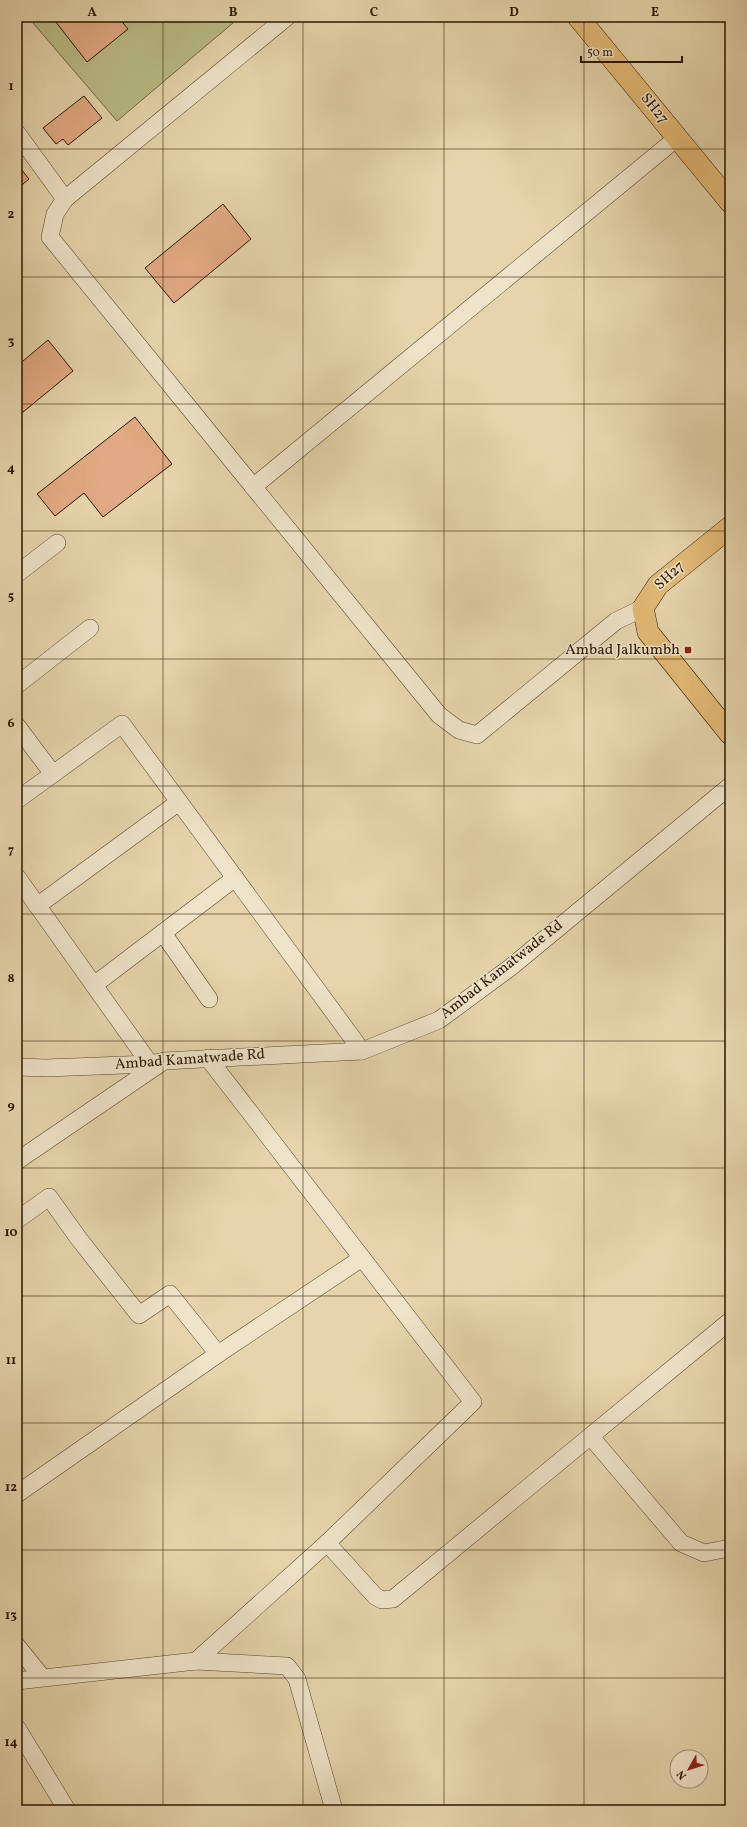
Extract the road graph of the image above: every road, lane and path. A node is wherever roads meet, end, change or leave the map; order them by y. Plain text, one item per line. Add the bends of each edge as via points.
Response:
1 (287, 17) edge
2 (578, 17) edge
3 (17, 133) edge
4 (677, 138) junction
5 (65, 199) junction
6 (730, 202) edge
7 (253, 487) junction
8 (730, 527) edge
9 (57, 543) dead end
10 (19, 569) edge
11 (643, 608) junction
12 (90, 628) dead end
13 (17, 685) edge
14 (17, 726) edge
15 (730, 734) edge
16 (53, 774) junction
17 (730, 786) edge
18 (17, 800) edge
19 (180, 802) junction
20 (17, 877) edge
21 (235, 878) junction
22 (38, 906) junction
23 (163, 933) junction
24 (94, 985) junction
25 (209, 999) dead end
26 (362, 1051) junction
27 (208, 1058) junction
28 (157, 1062) junction
29 (17, 1067) edge
30 (17, 1161) edge
31 (17, 1220) edge
32 (362, 1258) junction
33 (730, 1321) edge
34 (218, 1354) junction
35 (591, 1437) junction
36 (17, 1494) edge
37 (327, 1543) junction
38 (730, 1548) edge
39 (17, 1646) edge
40 (196, 1661) junction
41 (42, 1678) junction
42 (17, 1681) edge
43 (17, 1728) edge
44 (67, 1810) edge
45 (334, 1810) edge

1 - 5 street
2 - 4 main road, SH27 / SH27
3 - 5 street
4 - 6 main road, SH27 / SH27
4 - 7 street
5 - 7 street via 55,214 50,237
7 - 11 street via 439,715 459,730 477,734 616,621
8 - 11 main road, SH27 / SH27 via 658,584
9 - 10 street
11 - 15 main road via 648,632
12 - 13 street
14 - 16 street
16 - 18 street
16 - 19 street via 122,724
17 - 26 street, Ambad Kamatwade Rd via 511,967 439,1020
19 - 21 street
19 - 22 street
20 - 22 street
21 - 23 street
21 - 26 street
22 - 24 street
23 - 24 street
23 - 25 street
24 - 28 street
26 - 27 street, Ambad Kamatwade Rd
27 - 28 street, Ambad Kamatwade Rd
27 - 32 street
28 - 29 street, Ambad Kamatwade Rd
28 - 30 street
31 - 34 street via 49,1197 139,1315 170,1294
32 - 34 street
32 - 37 street via 473,1402
33 - 35 street
34 - 36 street
35 - 37 street via 393,1599 382,1600 375,1596
35 - 38 street via 681,1543 704,1553
37 - 40 street
39 - 41 street
40 - 41 street
40 - 45 street via 287,1666 291,1670 300,1688
41 - 42 street
43 - 44 street

